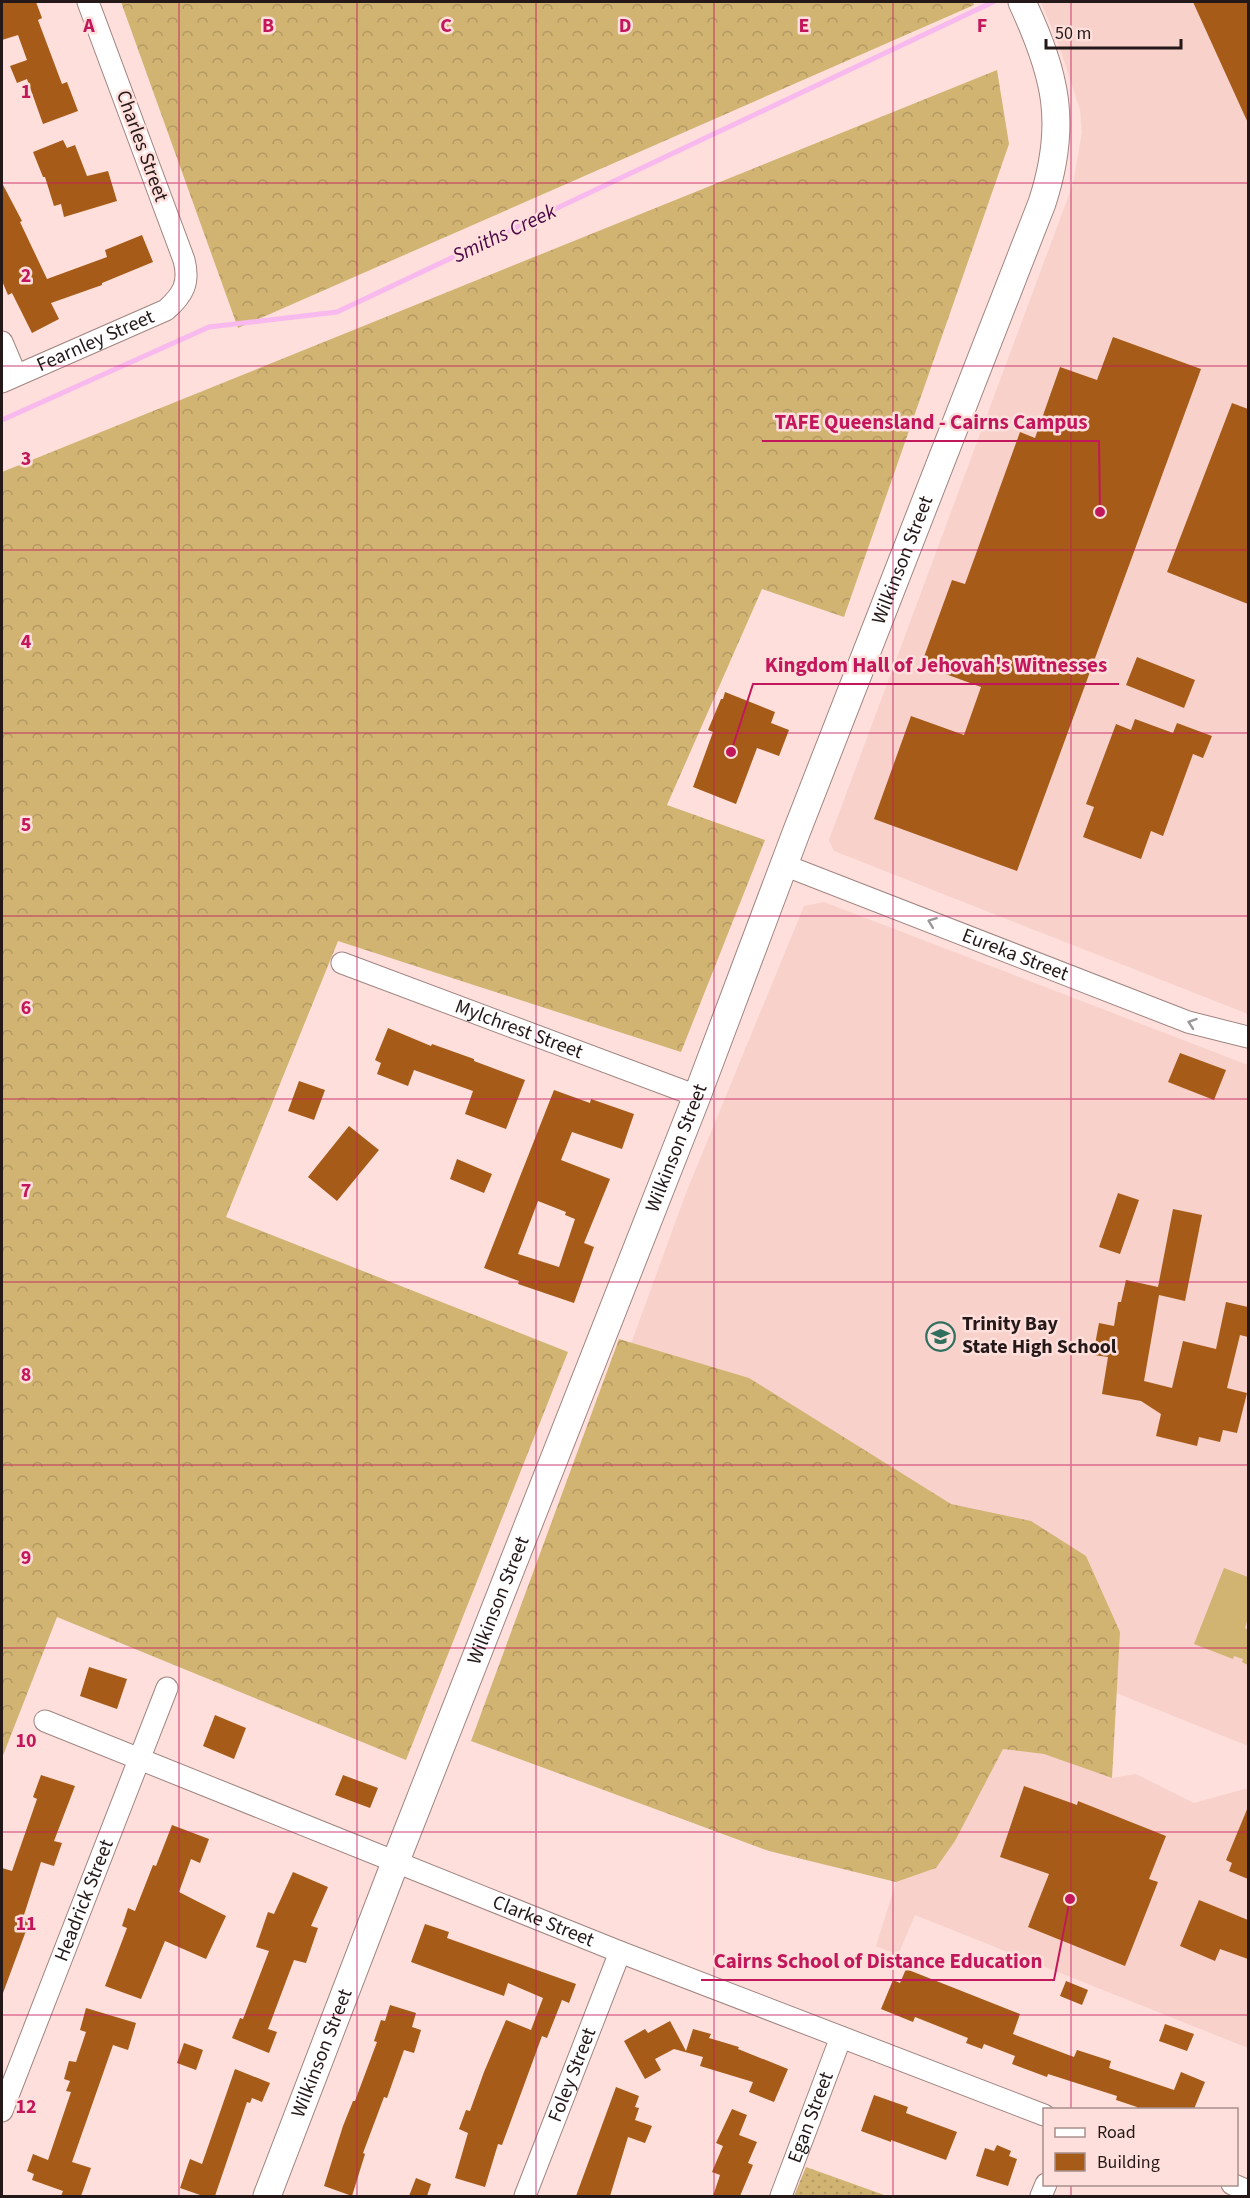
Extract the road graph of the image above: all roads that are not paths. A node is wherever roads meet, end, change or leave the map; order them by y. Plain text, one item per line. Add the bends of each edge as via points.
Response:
1 (88, 2) edge
2 (1022, 2) edge
3 (184, 292) joint
4 (2, 342) edge
5 (9, 378) edge
6 (784, 865) junction
7 (342, 963) dead end
8 (1248, 1037) edge
9 (697, 1096) junction
10 (167, 1688) dead end
11 (45, 1721) dead end
12 (140, 1758) junction
13 (395, 1863) junction
14 (620, 1952) junction
15 (841, 2037) junction
16 (2, 2111) edge
17 (1043, 2115) edge
18 (267, 2196) edge
19 (525, 2196) edge
20 (781, 2196) edge

1 - 3 street, Charles Street via 184,260
2 - 6 street, Wilkinson Street via 1043,50 1054,93 1054,163 1034,228
3 - 5 street, Fearnley Street via 166,310
4 - 5 street
8 -> 6 street, Eureka Street via 1188,1022
6 - 9 street, Wilkinson Street
7 - 9 street, Mylchrest Street
9 - 13 street, Wilkinson Street
10 - 12 street, Headrick Street
11 - 12 street, Clarke Street
12 - 13 street, Clarke Street
12 - 16 street, Headrick Street
13 - 14 street, Clarke Street
13 - 18 street, Wilkinson Street
14 - 15 street, Clarke Street
14 - 19 street, Foley Street
15 - 17 street, Clarke Street
15 - 20 street, Egan Street

